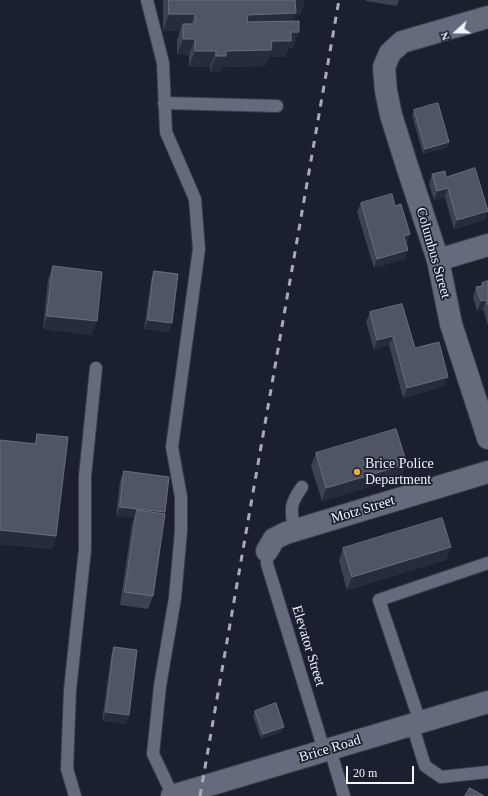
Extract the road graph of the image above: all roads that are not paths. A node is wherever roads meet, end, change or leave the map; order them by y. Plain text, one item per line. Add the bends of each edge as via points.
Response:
1 (147, 0) edge
2 (488, 17) edge
3 (164, 103) junction
4 (277, 106) dead end
5 (488, 245) edge
6 (438, 260) junction
7 (96, 368) dead end
8 (488, 438) edge
9 (488, 472) edge
10 (302, 487) dead end
11 (294, 531) junction
12 (267, 551) joint
13 (488, 563) edge
14 (488, 702) edge
15 (416, 723) junction
16 (327, 749) junction
17 (488, 772) edge
18 (75, 796) edge
19 (172, 796) edge
20 (344, 796) edge

1 - 3 lane via 163,63
2 - 6 street, Columbus Street via 402,42 390,52 384,67 392,115
3 - 4 lane
3 - 19 lane via 166,132 195,199 199,249 172,447 181,496 181,531 153,754
5 - 6 street
6 - 8 street, Columbus Street via 451,324
7 - 18 lane via 85,476 85,549 70,690 67,769
9 - 11 street, Motz Street
10 - 11 lane via 294,498 291,510
11 - 12 street, Motz Street via 274,539
12 - 16 lane, Elevator Street via 267,564
13 - 15 lane via 378,600
14 - 15 street, Brice Road
15 - 16 street, Brice Road
15 - 17 lane via 425,766 441,777
16 - 19 street, Brice Road
16 - 20 lane, Elevator Street

